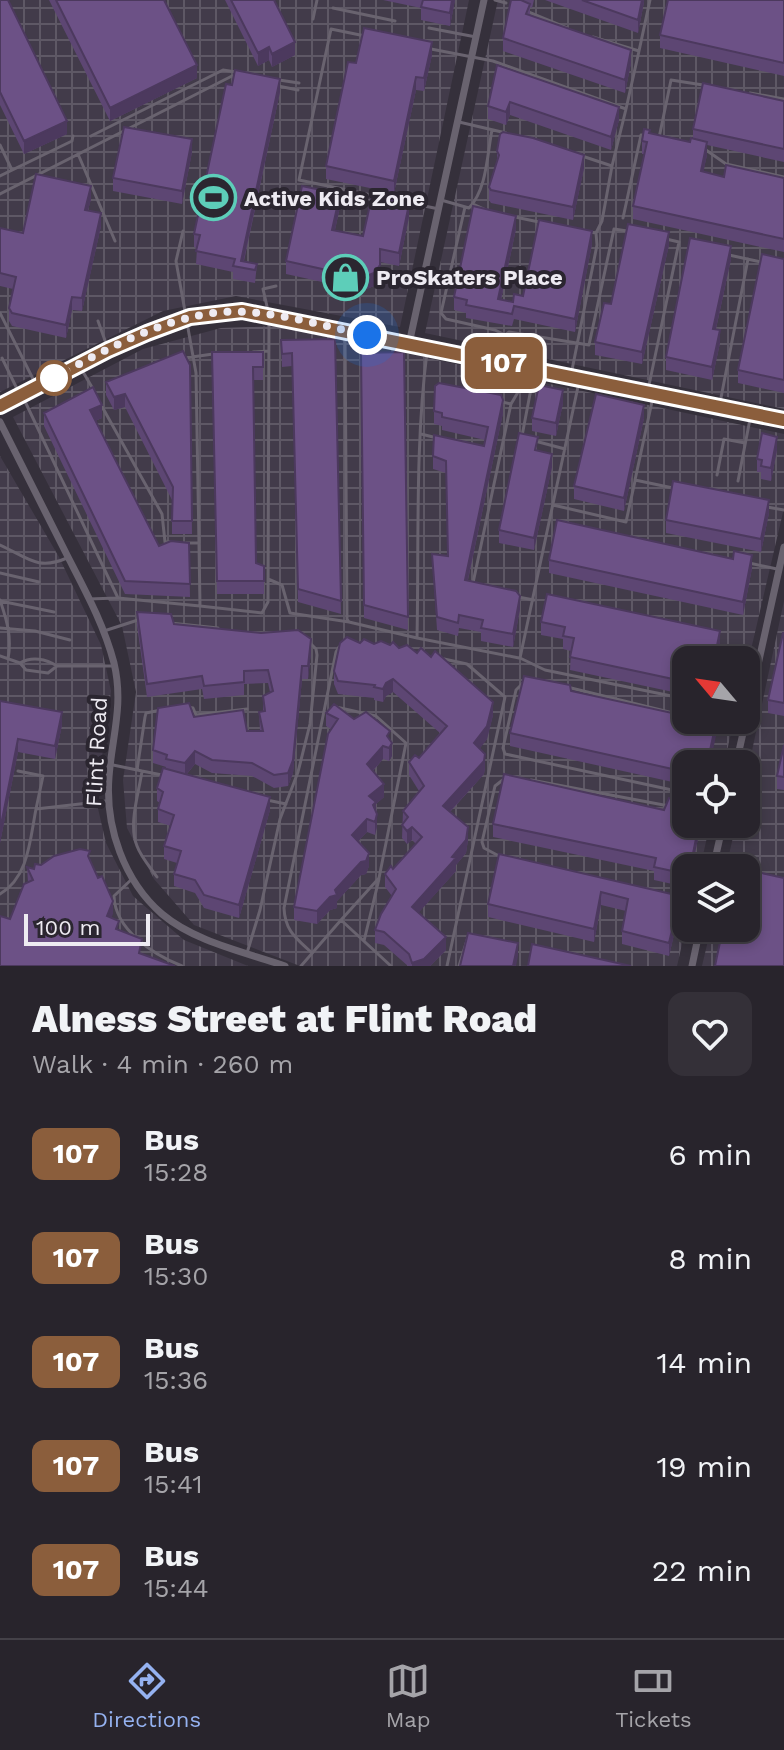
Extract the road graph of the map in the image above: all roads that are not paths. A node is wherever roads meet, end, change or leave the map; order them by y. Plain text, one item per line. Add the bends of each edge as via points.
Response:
1 (317, 0) edge
2 (484, 0) edge
3 (495, 0) edge
4 (650, 0) edge
5 (506, 3) dead end
6 (333, 8) dead end
7 (523, 9) edge
8 (313, 19) dead end
9 (395, 21) dead end
10 (429, 28) dead end
11 (574, 31) edge
12 (587, 35) edge
13 (476, 37) junction
14 (378, 38) edge
15 (425, 48) edge
16 (639, 51) junction
17 (472, 57) junction
18 (238, 72) edge
19 (268, 78) edge
20 (245, 79) edge
21 (299, 83) dead end
22 (271, 85) edge
23 (713, 87) edge
24 (298, 90) dead end
25 (742, 92) edge
26 (784, 99) edge
27 (626, 109) junction
28 (459, 122) junction
29 (492, 130) junction
30 (515, 135) edge
31 (73, 136) dead end
32 (91, 136) dead end
33 (0, 145) edge
34 (697, 148) edge
35 (570, 152) edge
36 (78, 154) junction
37 (612, 166) junction
38 (12, 170) junction
39 (0, 176) edge
40 (784, 177) edge
41 (0, 194) edge
42 (473, 204) junction
43 (440, 205) junction
44 (465, 207) junction
45 (489, 211) edge
46 (504, 214) edge
47 (623, 218) dead end
48 (550, 224) edge
49 (580, 230) edge
50 (183, 231) dead end
51 (627, 231) edge
52 (596, 233) junction
53 (653, 237) edge
54 (115, 241) dead end
55 (721, 252) edge
56 (748, 259) junction
57 (772, 264) edge
58 (276, 286) dead end
59 (0, 313) edge
60 (269, 315) junction
61 (185, 319) junction
62 (98, 321) dead end
63 (346, 331) junction
64 (505, 335) junction
65 (578, 343) junction
66 (409, 344) junction
67 (428, 347) junction
68 (108, 350) junction
69 (269, 351) junction
70 (254, 352) edge
71 (223, 354) edge
72 (192, 355) junction
73 (2, 358) edge
74 (181, 360) edge
75 (500, 362) junction
76 (79, 365) junction
77 (535, 369) junction
78 (575, 378) junction
79 (533, 385) junction
80 (37, 387) junction
81 (651, 393) junction
82 (21, 395) junction
83 (497, 401) edge
84 (511, 404) junction
85 (0, 406) edge
86 (719, 408) junction
87 (751, 414) junction
88 (784, 421) edge
89 (0, 422) edge
90 (421, 434) junction
91 (445, 440) edge
92 (745, 443) junction
93 (565, 449) junction
94 (717, 475) dead end
95 (635, 480) junction
96 (738, 481) dead end
97 (684, 490) edge
98 (756, 504) edge
99 (553, 505) junction
100 (784, 510) edge
101 (199, 543) junction
102 (0, 545) edge
103 (784, 547) edge
104 (68, 558) junction
105 (748, 562) edge
106 (779, 569) junction
107 (0, 573) edge
108 (268, 579) junction
109 (39, 582) dead end
110 (472, 587) edge
111 (518, 597) edge
112 (118, 598) junction
113 (89, 599) junction
114 (534, 600) junction
115 (0, 601) edge
116 (200, 606) junction
117 (54, 612) dead end
118 (140, 619) edge
119 (349, 622) junction
120 (169, 623) edge
121 (0, 628) edge
122 (9, 629) junction
123 (228, 630) edge
124 (104, 631) junction
125 (302, 638) edge
126 (417, 638) junction
127 (70, 640) dead end
128 (341, 645) edge
129 (760, 653) edge
130 (0, 656) edge
131 (437, 658) edge
132 (520, 658) junction
133 (8, 659) junction
134 (20, 663) junction
135 (57, 666) junction
136 (114, 666) junction
137 (528, 679) edge
138 (566, 687) edge
139 (672, 696) edge
140 (327, 705) junction
141 (177, 709) edge
142 (247, 709) dead end
143 (165, 710) edge
144 (672, 713) edge
145 (743, 734) edge
146 (739, 750) edge
147 (111, 765) junction
148 (140, 770) junction
149 (18, 771) dead end
150 (171, 777) edge
151 (507, 778) edge
152 (521, 778) edge
153 (672, 790) edge
154 (257, 797) edge
155 (110, 801) junction
156 (286, 804) junction
157 (672, 807) edge
158 (36, 809) junction
159 (505, 858) edge
160 (157, 877) dead end
161 (133, 878) junction
162 (379, 878) junction
163 (0, 894) edge
164 (341, 920) junction
165 (482, 940) edge
166 (364, 941) junction
167 (697, 942) edge
168 (247, 953) junction
169 (312, 953) junction
170 (269, 963) edge
171 (182, 966) edge
172 (285, 966) edge
173 (301, 966) edge
174 (391, 966) edge
175 (447, 966) edge
176 (459, 966) edge
177 (692, 966) edge

1 - 8 lane
2 - 13 street
3 - 5 lane
4 - 16 lane
6 - 9 lane
7 - 11 lane
10 - 13 lane
12 - 16 lane
13 - 17 street
14 - 43 lane via 331,29 299,180
15 - 17 lane
16 - 27 lane
17 - 27 lane
17 - 28 street
18 - 32 lane via 223,70
19 - 21 lane
20 - 36 lane via 232,76
22 - 24 lane
23 - 47 lane via 671,80 659,138 641,135
25 - 26 lane
27 - 37 lane
28 - 29 lane
28 - 43 street
29 - 30 lane
29 - 42 lane
31 - 38 lane
33 - 38 lane
34 - 40 lane via 726,164
35 - 37 lane
36 - 41 lane
36 - 54 lane
37 - 52 lane
38 - 39 lane
42 - 44 lane
42 - 45 lane
43 - 44 lane
43 - 66 street
44 - 64 lane via 441,313 446,319
46 - 48 lane
49 - 52 lane
50 - 61 lane via 176,261
51 - 65 lane via 614,229 589,345
52 - 65 lane
53 - 81 lane via 679,242
55 - 56 lane
56 - 57 lane
56 - 86 lane
58 - 60 lane via 263,289
59 - 80 lane
60 - 61 street via 242,311
60 - 63 street
60 - 69 lane
61 - 68 street
61 - 72 lane
62 - 68 lane
63 - 66 street
63 - 119 lane
64 - 65 lane via 514,331
64 - 75 lane
65 - 78 lane
66 - 67 street
67 - 75 street
67 - 90 lane
68 - 76 street
69 - 70 lane
69 - 108 lane
71 - 72 lane
72 - 74 lane
72 - 101 lane
73 - 82 lane
75 - 77 street
76 - 80 street
76 - 101 lane via 162,514 165,542
77 - 78 street
77 - 79 lane
78 - 81 street
78 - 93 lane
79 - 84 lane via 524,382
79 - 93 lane via 522,438
80 - 82 street
81 - 86 street
81 - 95 lane
82 - 85 street
82 - 112 lane
83 - 84 lane
84 - 110 lane
86 - 87 street
87 - 88 street
87 - 92 lane
89 - 104 street, Flint Road
90 - 91 lane
90 - 126 lane
92 - 94 lane via 724,439
92 - 96 lane
93 - 99 lane
95 - 97 lane
95 - 99 lane via 626,522
98 - 100 lane
99 - 114 lane
101 - 116 lane
102 - 104 lane via 46,565
103 - 106 street
104 - 113 street, Flint Road
105 - 106 lane
106 - 129 street
107 - 109 lane
108 - 116 lane via 262,613
108 - 119 lane via 282,585 290,613
111 - 114 lane
112 - 113 lane
112 - 116 lane
113 - 124 street, Flint Road
114 - 132 lane
115 - 117 lane
115 - 122 lane
118 - 124 lane
119 - 126 lane
120 - 123 lane
121 - 122 lane
122 - 127 lane
122 - 133 lane
124 - 136 street, Flint Road
125 - 156 lane via 317,655 310,724
126 - 132 lane
128 - 140 lane
130 - 133 lane
131 - 175 lane via 467,664 505,697
132 - 139 lane via 545,670
133 - 134 lane
134 - 135 lane via 28,658
134 - 135 lane via 26,670 48,673
135 - 136 lane
136 - 147 street, Flint Road via 119,704
137 - 153 lane via 516,690 505,754
138 - 144 lane
140 - 162 lane via 376,716 406,743
140 - 169 lane via 284,908 289,932
141 - 142 lane via 190,707 196,715
143 - 148 lane via 146,713
145 - 146 street
147 - 148 lane
147 - 155 street, Flint Road
148 - 150 lane
148 - 160 lane via 134,838
149 - 158 lane via 43,776
151 - 159 lane via 495,786 482,842 490,853
152 - 157 lane
154 - 156 lane
155 - 158 lane
155 - 161 street, Flint Road via 119,854
156 - 168 lane
158 - 163 lane via 25,864
161 - 168 street, Flint Road via 163,914
161 - 171 lane via 114,896 116,909 155,953
162 - 164 lane
162 - 166 lane
164 - 166 lane
164 - 169 lane
165 - 176 lane via 466,937
166 - 174 lane
167 - 177 street
168 - 170 street, Flint Road
169 - 173 lane
170 - 172 street, Flint Road

